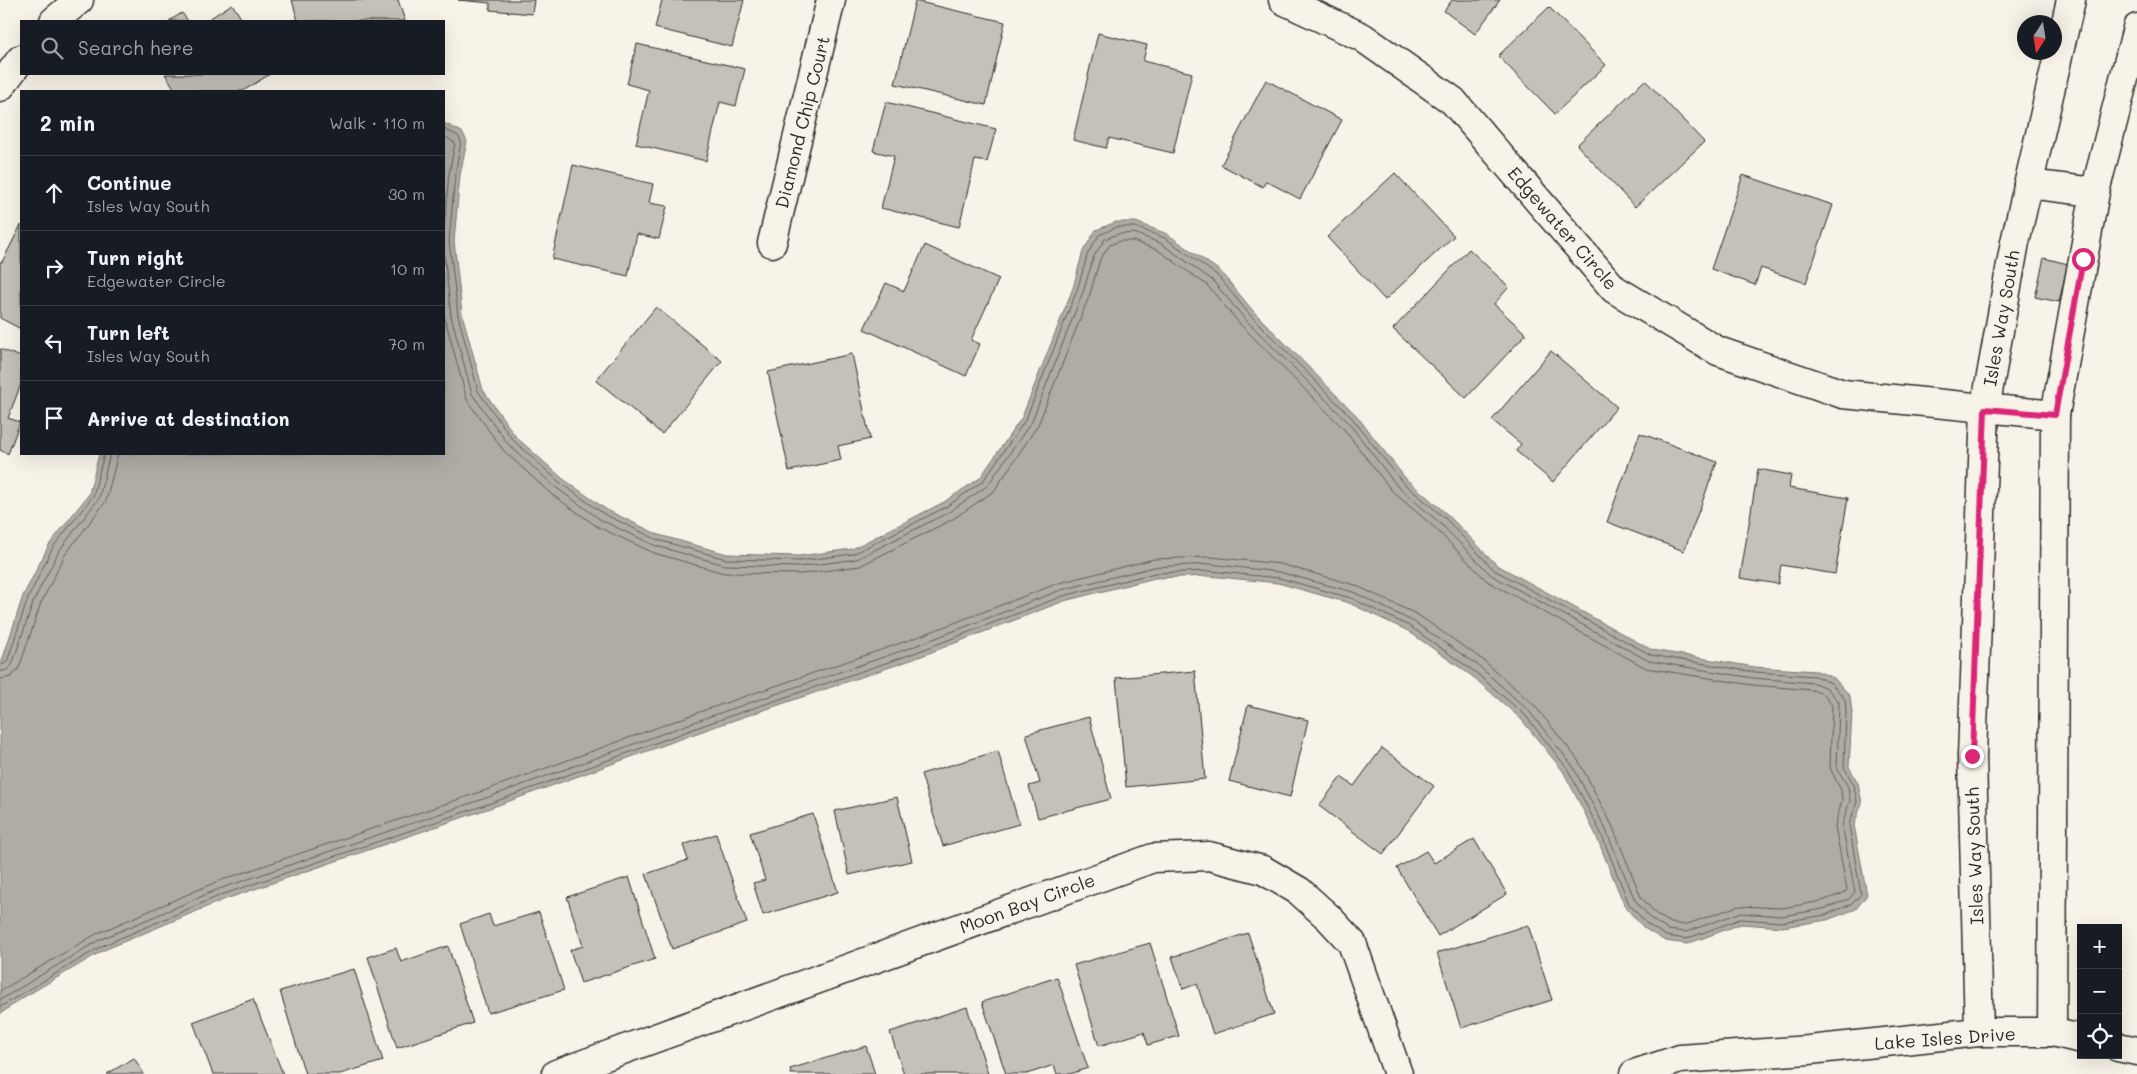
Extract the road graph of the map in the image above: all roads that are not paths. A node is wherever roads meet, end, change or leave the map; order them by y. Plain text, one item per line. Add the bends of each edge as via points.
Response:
1 (79, 0) edge
2 (831, 0) edge
3 (1283, 0) edge
4 (2071, 0) edge
5 (55, 20) edge
6 (2137, 28) edge
7 (20, 60) edge
8 (0, 87) edge
9 (2028, 184) junction
10 (2095, 192) junction
11 (772, 243) dead end
12 (1985, 409) junction
13 (2055, 415) junction
14 (1979, 1032) junction
15 (2052, 1032) junction
16 (2077, 1038) edge
17 (2122, 1048) edge
18 (1809, 1050) junction
19 (2137, 1051) edge
20 (556, 1074) edge
21 (1398, 1074) edge
22 (1634, 1074) edge
23 (1755, 1074) edge

1 - 5 street
2 - 11 street, Diamond Chip Court
3 - 12 street, Edgewater Circle via 1362,37 1453,102 1614,289 1718,351 1843,394
4 - 9 street, Isles Way South
6 - 10 street
7 - 8 street
9 - 10 street
9 - 12 street, Isles Way South via 2006,284
10 - 13 street
12 - 13 street, Edgewater Circle
12 - 14 street, Isles Way South via 1972,756
13 - 15 street
14 - 15 street, Lake Isles Drive
14 - 18 street, Lake Isles Drive
15 - 16 street, Lake Isles Drive
17 - 19 street
18 - 22 street, Lake Isles Drive via 1680,1059
18 - 23 street, Lake Isles Drive
20 - 21 street, Moon Bay Circle via 1153,858 1210,856 1263,870 1299,892 1330,918 1352,943

